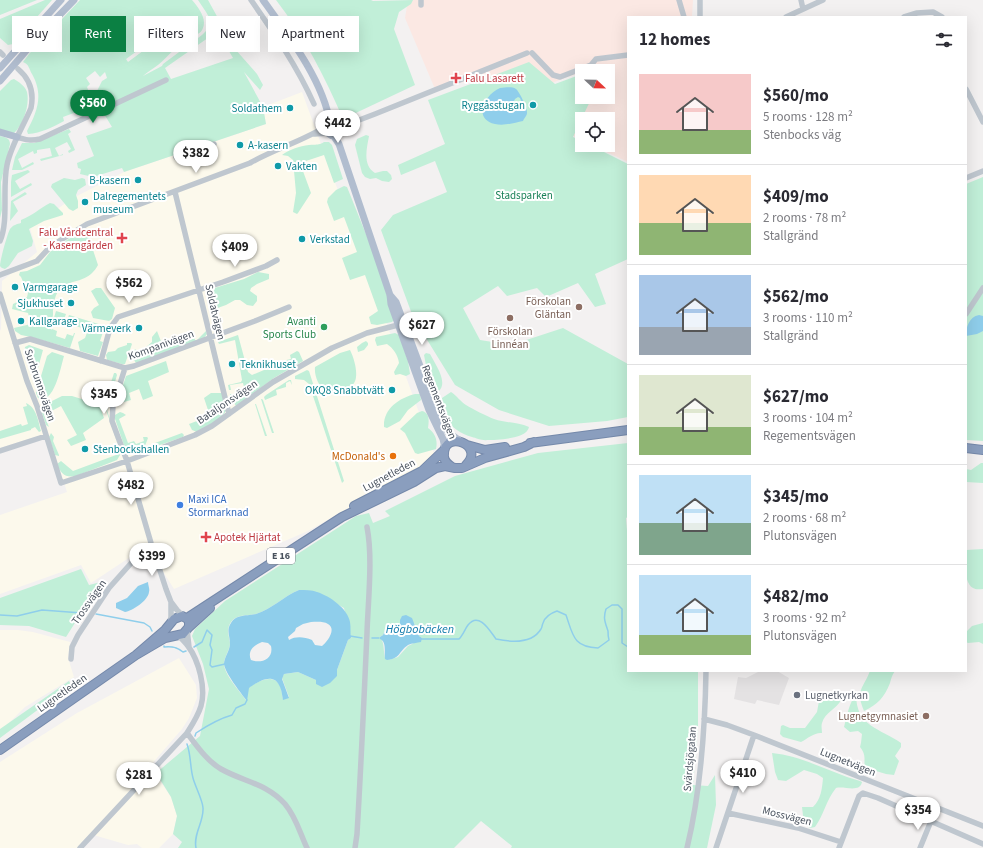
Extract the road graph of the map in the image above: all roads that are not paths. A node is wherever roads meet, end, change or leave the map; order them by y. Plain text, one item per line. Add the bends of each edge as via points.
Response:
1 (61, 0) edge
2 (74, 0) edge
3 (251, 0) edge
4 (263, 0) edge
5 (679, 0) edge
6 (700, 0) edge
7 (801, 0) edge
8 (823, 0) edge
9 (803, 9) junction
10 (684, 16) edge
11 (700, 16) edge
12 (788, 16) edge
13 (907, 16) edge
14 (940, 16) edge
15 (12, 53) junction
16 (627, 55) edge
17 (1, 57) edge
18 (0, 68) edge
19 (18, 69) dead end
20 (166, 80) dead end
21 (0, 81) edge
22 (316, 82) junction
23 (306, 87) junction
24 (967, 91) edge
25 (314, 104) dead end
26 (983, 122) edge
27 (334, 128) junction
28 (0, 132) edge
29 (17, 137) junction
30 (214, 144) dead end
31 (176, 157) dead end
32 (983, 171) edge
33 (967, 178) edge
34 (175, 192) junction
35 (2, 221) edge
36 (0, 241) edge
37 (277, 260) dead end
38 (0, 275) edge
39 (983, 288) edge
40 (199, 289) junction
41 (0, 294) edge
42 (289, 307) dead end
43 (967, 312) edge
44 (401, 325) junction
45 (210, 338) junction
46 (15, 342) junction
47 (101, 360) junction
48 (125, 368) junction
49 (432, 408) junction
50 (229, 414) junction
51 (627, 431) edge
52 (46, 436) junction
53 (460, 441) junction
54 (534, 442) junction
55 (467, 446) junction
56 (967, 448) edge
57 (445, 449) junction
58 (983, 450) edge
59 (0, 451) edge
60 (127, 461) junction
61 (465, 466) junction
62 (452, 467) junction
63 (61, 483) joint
64 (342, 517) junction
65 (367, 527) dead end
66 (151, 546) junction
67 (222, 596) junction
68 (170, 602) junction
69 (186, 617) junction
70 (171, 622) junction
71 (188, 629) junction
72 (177, 635) junction
73 (188, 647) junction
74 (136, 655) junction
75 (70, 659) dead end
76 (706, 672) edge
77 (704, 719) junction
78 (187, 733) junction
79 (754, 735) junction
80 (0, 750) edge
81 (728, 813) junction
82 (931, 821) junction
83 (983, 826) edge
84 (983, 844) edge
85 (840, 845) edge
86 (80, 848) edge
87 (307, 848) edge
88 (355, 848) edge
89 (687, 848) edge
90 (716, 848) edge
91 (920, 848) edge

1 - 15 main road
2 - 21 main road
3 - 23 street via 281,43
4 - 22 main road, Regementsvägen
5 - 10 street
6 - 11 street
7 - 9 street
8 - 9 street
9 - 12 street
13 - 14 street via 933,12
15 - 17 main road
15 - 18 main road
16 - 27 street via 596,59 591,65 560,77 553,75 529,53
19 - 29 street via 29,82 32,102
20 - 29 street via 40,139 33,141
22 - 23 street
22 - 27 main road, Regementsvägen
23 - 25 street
24 - 26 street
27 - 34 street
27 - 44 main road, Regementsvägen via 390,295 396,302
28 - 29 main road
29 - 35 street via 7,165
30 - 31 street
32 - 33 street
34 - 38 street via 87,224 51,246 37,261
34 - 40 street, Soldatvägen
35 - 36 street via 4,230
37 - 40 street via 229,280
39 - 43 street
40 - 45 street, Soldatvägen
40 - 47 street via 118,317 110,328
41 - 46 street, Surbrunnsvägen
42 - 45 street, Kompanivägen
44 - 49 main road, Regementsvägen
44 - 50 street, Bataljonsvägen via 367,333 332,348 273,382
45 - 48 street, Kompanivägen
45 - 50 street, Soldatvägen
46 - 47 street, Kompanivägen via 30,339
46 - 52 street, Surbrunnsvägen
47 - 48 street, Kompanivägen
48 - 60 street via 113,406 112,421
49 - 53 main road, Regementsvägen via 444,428
49 - 57 main road, Regementsvägen
50 - 60 street, Bataljonsvägen via 195,435
51 - 54 highway, E 16
52 - 59 street
52 - 63 street, Surbrunnsvägen
53 - 55 highway, E 16
53 - 57 highway, E 16 via 451,442
54 - 55 highway, E 16 via 485,450
54 - 61 highway, E 16
55 - 61 highway via 471,457
56 - 58 highway
57 - 62 highway via 445,460
57 - 64 highway, Lugnetleden / E 16 via 422,471 354,506
60 - 63 street, Bataljonsvägen
60 - 66 street
61 - 62 highway, E 16
62 - 64 highway, Lugnetleden / E 16 via 438,467 414,482
64 - 67 highway, Lugnetleden / E 16
65 - 88 street via 370,538 368,609
66 - 68 street
66 - 75 street, Trossvägen via 141,552 109,588 78,635
67 - 69 highway, Lugnetleden / E 16
67 - 71 highway, Lugnetleden / E 16
68 - 69 street
68 - 70 street
69 - 70 highway, E 16 via 176,617
69 - 71 highway via 190,623
70 - 72 highway via 170,630
70 - 74 highway, Lugnetleden / E 16
71 - 72 highway, E 16
71 - 73 street
72 - 73 street
72 - 74 highway, Lugnetleden / E 16 via 165,638
73 - 78 street via 199,672 202,691 201,705
74 - 80 highway, Lugnetleden / E 16
76 - 77 street, Svärdsjögatan
77 - 79 street, Lugnetvägen
77 - 89 street, Svärdsjögatan via 698,790
78 - 86 street
78 - 87 street via 208,759 220,768 258,784 286,805 296,820
79 - 81 street
79 - 83 street, Lugnetvägen
81 - 85 street, Mossvägen via 798,828
81 - 90 street
82 - 84 street
82 - 85 street via 861,793
82 - 91 street

